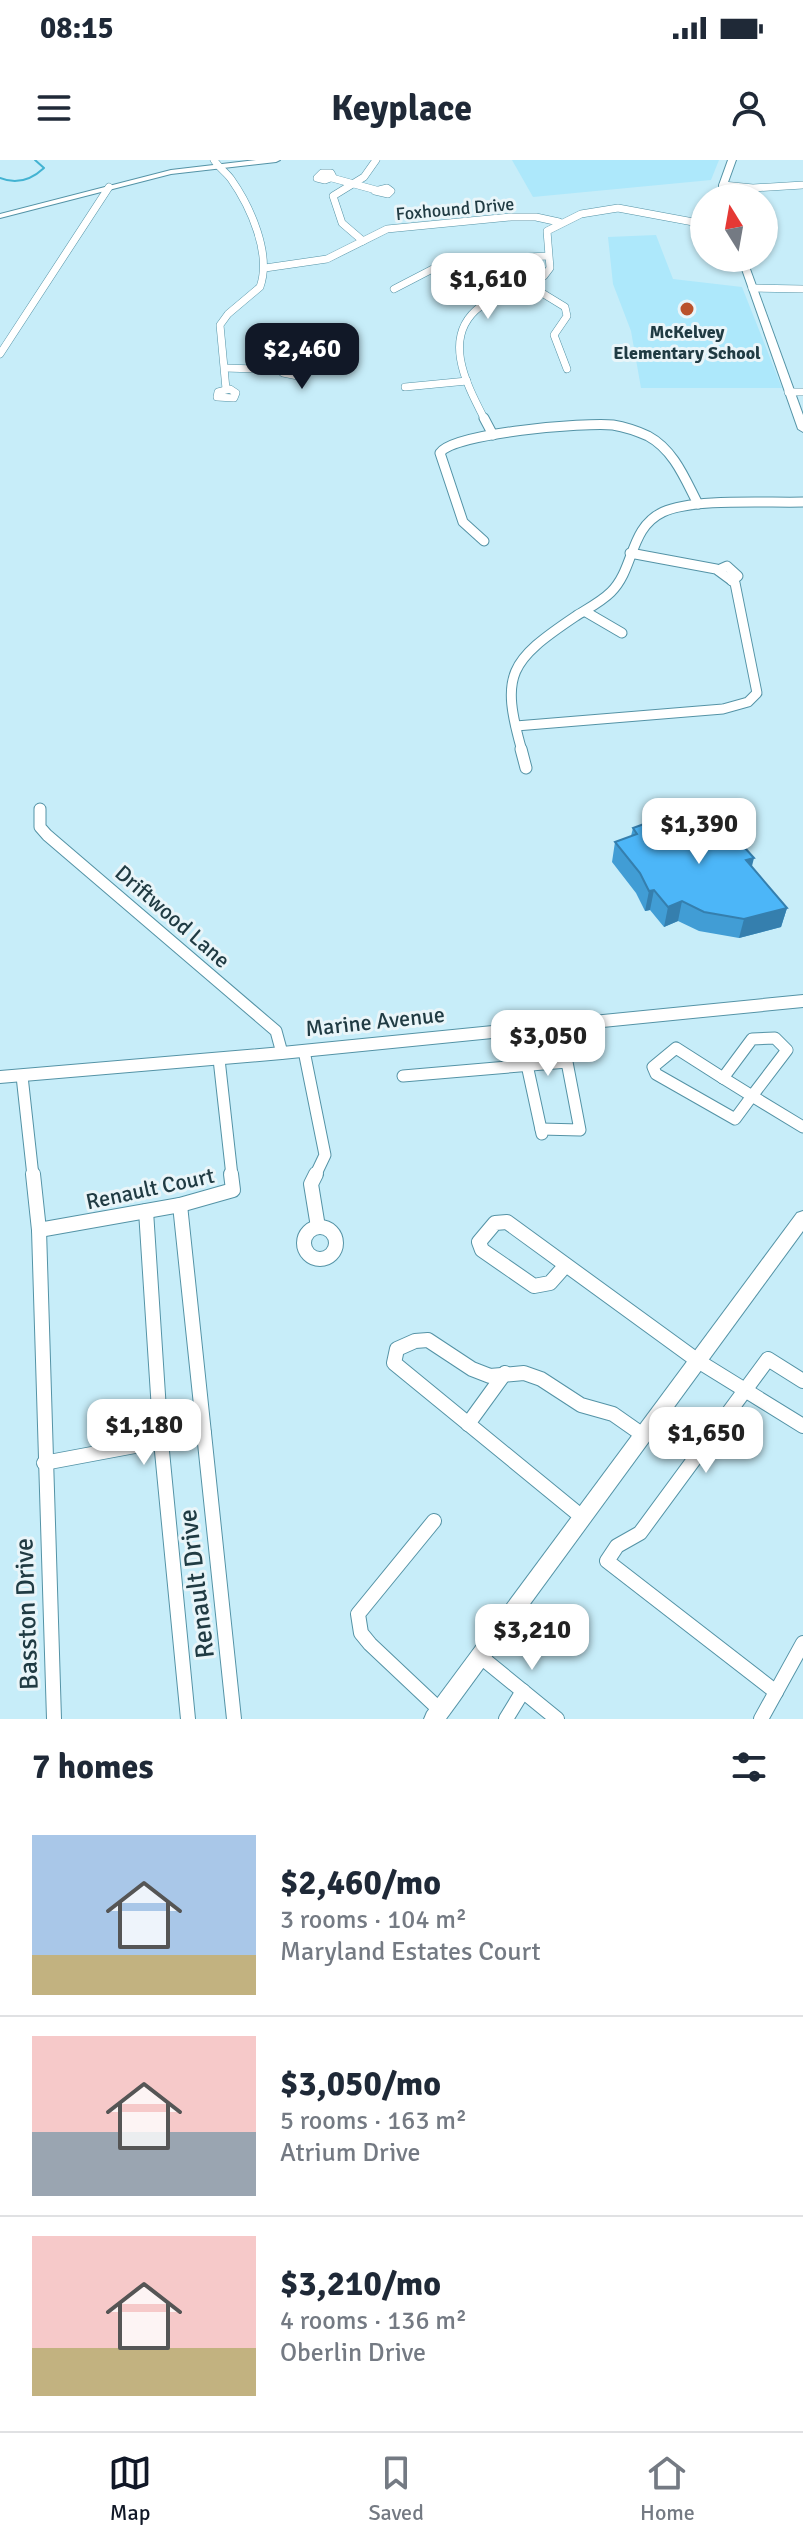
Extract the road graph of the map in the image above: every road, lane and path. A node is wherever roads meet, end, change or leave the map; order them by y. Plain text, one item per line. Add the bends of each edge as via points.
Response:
1 (276, 160) edge
2 (376, 160) edge
3 (732, 160) edge
4 (228, 162) edge
5 (215, 163) edge
6 (228, 174) junction
7 (332, 178) dead end
8 (353, 183) junction
9 (723, 184) edge
10 (803, 185) edge
11 (778, 186) edge
12 (109, 187) junction
13 (376, 190) dead end
14 (0, 216) edge
15 (690, 221) edge
16 (559, 222) junction
17 (363, 241) junction
18 (548, 256) junction
19 (265, 268) junction
20 (747, 272) edge
21 (529, 285) junction
22 (752, 288) junction
23 (394, 289) dead end
24 (803, 289) edge
25 (0, 354) edge
26 (225, 368) junction
27 (567, 369) dead end
28 (283, 370) dead end
29 (467, 381) junction
30 (405, 387) dead end
31 (226, 389) dead end
32 (788, 392) junction
33 (803, 392) edge
34 (803, 429) edge
35 (493, 435) junction
36 (803, 502) edge
37 (698, 504) junction
38 (484, 541) dead end
39 (630, 553) junction
40 (586, 612) junction
41 (622, 633) dead end
42 (516, 726) junction
43 (526, 768) dead end
44 (40, 809) dead end
45 (803, 1001) edge
46 (519, 1028) junction
47 (304, 1051) junction
48 (282, 1053) junction
49 (219, 1059) junction
50 (527, 1064) junction
51 (22, 1076) junction
52 (403, 1076) dead end
53 (0, 1077) edge
54 (723, 1078) junction
55 (754, 1097) junction
56 (803, 1127) edge
57 (180, 1205) junction
58 (146, 1211) junction
59 (803, 1218) edge
60 (318, 1227) dead end
61 (39, 1230) junction
62 (566, 1265) junction
63 (698, 1361) junction
64 (505, 1373) junction
65 (803, 1381) edge
66 (746, 1388) junction
67 (468, 1424) junction
68 (803, 1426) edge
69 (204, 1433) junction
70 (643, 1435) junction
71 (161, 1441) junction
72 (44, 1463) junction
73 (582, 1517) junction
74 (434, 1521) dead end
75 (803, 1643) edge
76 (481, 1657) junction
77 (523, 1691) junction
78 (776, 1692) junction
79 (437, 1715) edge
80 (54, 1719) edge
81 (188, 1719) edge
82 (234, 1719) edge
83 (506, 1719) edge
84 (557, 1719) edge
85 (761, 1719) edge

1 - 4 main road
2 - 8 street via 373,170
3 - 9 main road
4 - 5 main road
4 - 6 street
5 - 6 street
5 - 12 main road
6 - 19 street via 247,207
7 - 8 street
8 - 13 street
8 - 17 street via 338,191 333,201 349,234
10 - 11 street
12 - 14 main road
12 - 25 street
15 - 16 street via 621,209
16 - 17 street, Foxhound Drive via 511,217 406,227
16 - 18 street via 547,231
17 - 19 street, Foxhound Drive via 327,259
18 - 21 street via 550,268
18 - 23 street via 448,261
19 - 26 street via 259,289 222,320
20 - 22 main road
21 - 27 street via 565,307 567,316 554,335
21 - 29 street via 480,307 460,327 457,352
22 - 24 street
22 - 32 main road
26 - 28 street
26 - 31 street
29 - 30 street
29 - 35 street
32 - 33 street
32 - 34 main road
35 - 37 street via 608,425 640,432 671,457
35 - 38 street via 457,441 440,453 456,509 466,527
36 - 37 street
37 - 39 street via 655,515 640,530
39 - 40 street via 619,582
39 - 42 street via 718,570 732,581 757,693 748,702 723,709
40 - 41 street
40 - 42 street via 533,647 515,668 510,702
42 - 43 street
44 - 48 street, Driftwood Lane via 40,827 47,835 276,1031
45 - 46 main road, Marine Avenue
46 - 47 main road, Marine Avenue
46 - 50 street
47 - 48 main road, Marine Avenue
47 - 60 street via 325,1155 311,1184
48 - 49 main road, Marine Avenue
49 - 51 main road, Marine Avenue
49 - 57 street, Renault Court via 233,1190
50 - 50 street via 567,1062 580,1130 541,1132
50 - 52 street
51 - 53 main road, Marine Avenue
51 - 61 street, Basston Drive
54 - 55 street
54 - 55 street via 752,1039 775,1038 787,1050
54 - 55 street via 676,1048 653,1067 656,1074 735,1119
55 - 56 street
57 - 58 street, Renault Court
57 - 69 street, Renault Drive
58 - 61 street, Renault Court
58 - 71 street, Renault Drive
59 - 63 main road
61 - 72 street, Basston Drive
62 - 62 street via 503,1221 479,1242 482,1250 534,1286 550,1283
62 - 63 street
63 - 66 street
63 - 70 main road
64 - 67 street
64 - 67 street via 490,1376 472,1369 428,1340 397,1349 394,1363
64 - 70 street via 541,1379
65 - 66 street via 768,1359
66 - 68 street
66 - 78 street via 640,1533 617,1546 607,1561
67 - 73 street
69 - 71 street
69 - 82 street, Renault Drive
70 - 73 main road
71 - 72 street
71 - 81 street, Renault Drive
72 - 80 street, Basston Drive
73 - 76 main road
74 - 79 street via 358,1614 361,1633
75 - 78 street
76 - 77 street
76 - 79 main road
77 - 83 street
77 - 84 street
78 - 85 street

